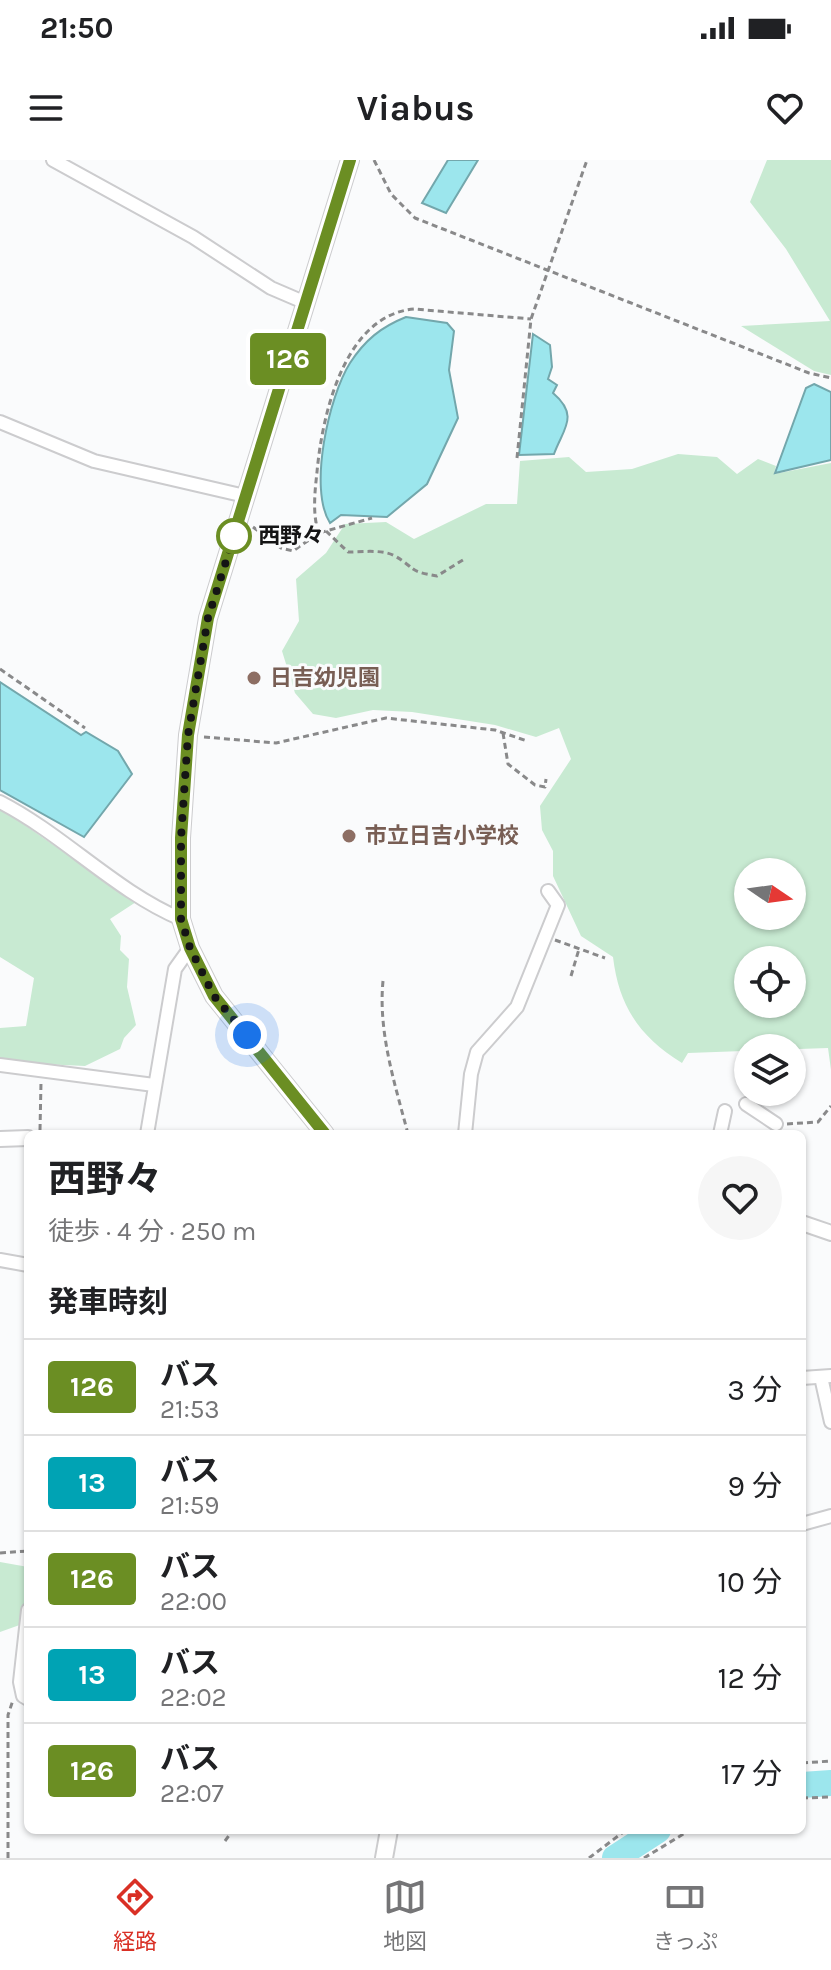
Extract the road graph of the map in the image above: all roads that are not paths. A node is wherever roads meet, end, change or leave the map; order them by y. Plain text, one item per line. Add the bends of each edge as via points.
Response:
1 (53, 160) edge
2 (350, 160) edge
3 (306, 303) junction
4 (0, 422) edge
5 (245, 496) junction
6 (0, 802) edge
7 (548, 891) dead end
8 (181, 919) junction
9 (190, 948) junction
10 (0, 1065) edge
11 (154, 1085) junction
12 (749, 1106) edge
13 (725, 1111) dead end
14 (775, 1124) edge
15 (148, 1130) edge
16 (316, 1130) edge
17 (465, 1130) edge
18 (721, 1130) edge
19 (24, 1138) edge
20 (0, 1139) edge
21 (806, 1224) edge
22 (831, 1233) edge
23 (0, 1260) edge
24 (24, 1264) edge
25 (826, 1377) edge
26 (806, 1378) edge
27 (831, 1422) edge
28 (831, 1516) edge
29 (806, 1523) edge
30 (388, 1834) edge
31 (384, 1858) edge

1 - 3 street via 193,237 271,288
2 - 3 main road
3 - 5 main road
4 - 5 street via 94,461
5 - 8 main road via 208,618 188,735
6 - 8 street via 153,907
7 - 17 street via 558,905 517,1007 477,1052
8 - 9 main road
9 - 11 street via 175,969
9 - 16 main road via 214,996
10 - 11 street
11 - 15 street
12 - 14 street
13 - 18 street
19 - 20 street
21 - 22 street
23 - 24 street
25 - 26 street
25 - 27 street
28 - 29 street
30 - 31 main road

